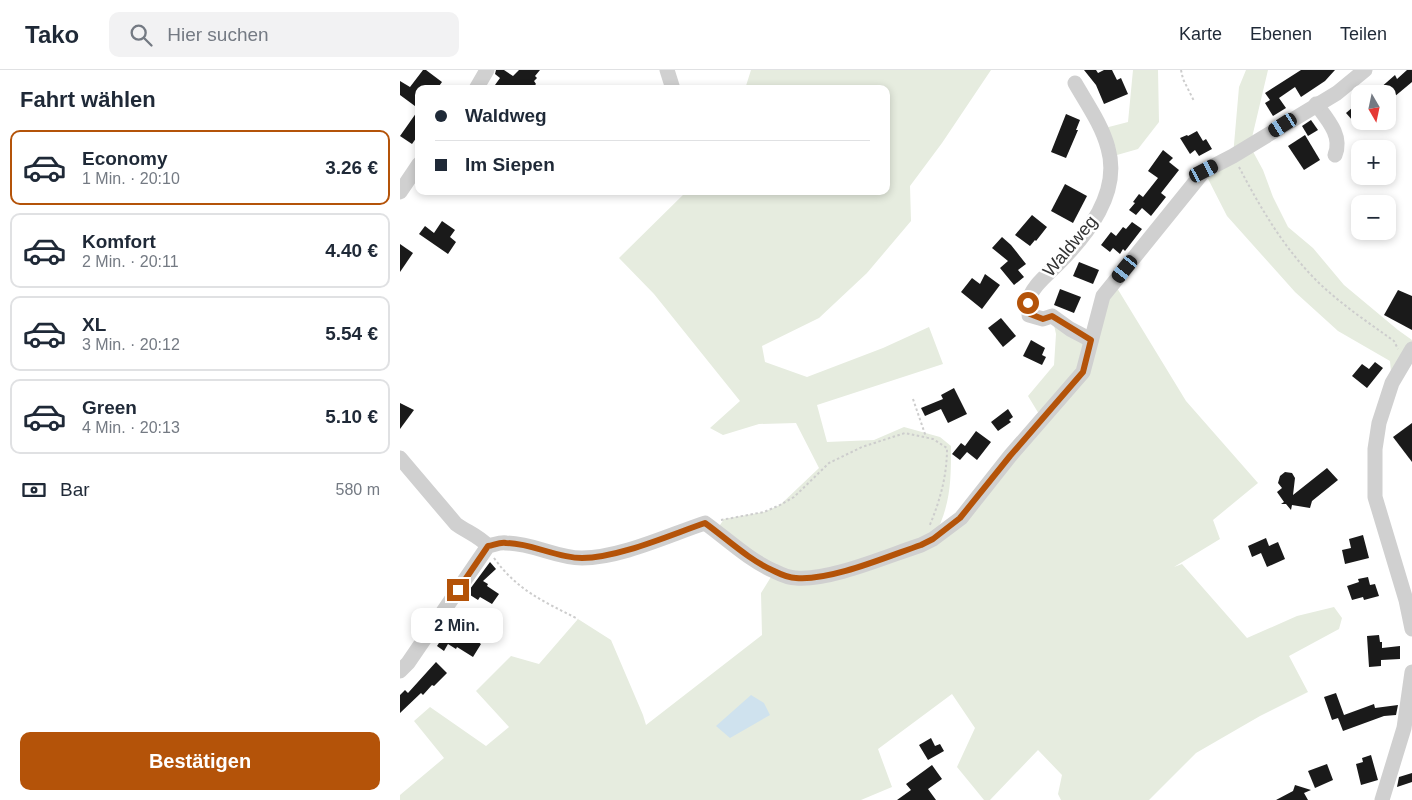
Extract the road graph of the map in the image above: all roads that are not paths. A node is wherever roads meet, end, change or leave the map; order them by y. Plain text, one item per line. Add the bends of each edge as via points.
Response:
1 (487, 70) edge
2 (667, 70) edge
3 (1365, 70) edge
4 (1075, 83) dead end
5 (478, 85) edge
6 (672, 85) edge
7 (1316, 104) junction
8 (1335, 155) dead end
9 (415, 170) edge
10 (400, 192) edge
11 (1091, 340) junction
12 (1412, 349) edge
13 (400, 458) edge
14 (488, 546) junction
15 (1412, 629) edge
16 (400, 671) edge
17 (1412, 672) edge
18 (1382, 800) edge

1 - 5 street
2 - 6 street
3 - 7 street via 1337,93
4 - 11 street, Waldweg via 1108,147 1109,186 1104,202 1086,232 1042,279 1028,303 1030,314 1043,319 1052,316
7 - 8 street via 1335,132 1338,141
7 - 11 street via 1204,171 1103,296
9 - 10 street
11 - 14 street via 1083,372 960,518 921,545 816,578 794,578 775,572 705,523 634,548 582,558 505,542
12 - 15 street via 1387,397 1375,449 1375,498
13 - 14 street via 456,524
14 - 16 street
17 - 18 street via 1404,728

